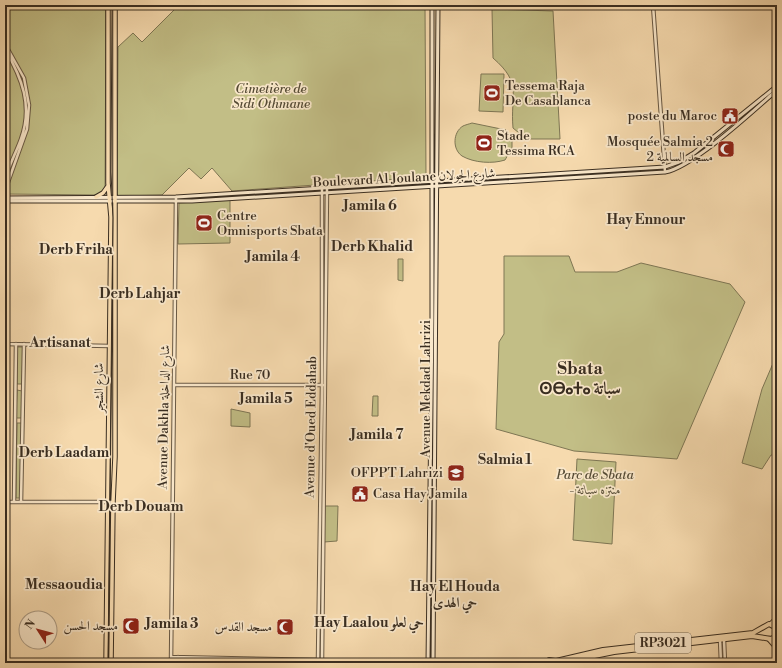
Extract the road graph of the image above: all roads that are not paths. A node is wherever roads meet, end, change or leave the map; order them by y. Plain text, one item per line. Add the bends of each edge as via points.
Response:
1 (108, 5) edge
2 (115, 5) edge
3 (432, 5) edge
4 (438, 5) edge
5 (653, 5) edge
6 (432, 35) junction
7 (437, 35) junction
8 (5, 44) edge
9 (5, 49) edge
10 (431, 56) junction
11 (437, 56) junction
12 (777, 86) edge
13 (777, 90) edge
14 (665, 167) junction
15 (665, 172) junction
16 (5, 179) edge
17 (432, 182) junction
18 (436, 182) junction
19 (108, 183) junction
20 (437, 187) junction
21 (322, 188) junction
22 (326, 188) junction
23 (432, 188) junction
24 (322, 193) junction
25 (327, 193) junction
26 (192, 196) junction
27 (96, 197) junction
28 (116, 197) junction
29 (176, 197) junction
30 (109, 199) junction
31 (6, 200) edge
32 (192, 201) junction
33 (116, 202) junction
34 (175, 202) junction
35 (6, 344) edge
36 (16, 344) junction
37 (24, 344) junction
38 (110, 346) junction
39 (324, 385) junction
40 (174, 386) junction
41 (5, 502) edge
42 (14, 502) junction
43 (21, 502) junction
44 (111, 503) junction
45 (777, 618) edge
46 (771, 624) junction
47 (777, 627) edge
48 (764, 628) junction
49 (777, 636) edge
50 (765, 637) junction
51 (769, 639) junction
52 (722, 640) junction
53 (777, 648) edge
54 (171, 657) junction
55 (178, 657) junction
56 (318, 660) junction
57 (554, 662) edge
58 (106, 663) edge
59 (111, 663) edge
60 (171, 663) edge
61 (178, 663) edge
62 (428, 663) edge
63 (433, 663) edge
64 (546, 663) edge
65 (560, 663) edge
66 (721, 663) edge
67 (725, 663) edge

1 - 19 main road, شارع الشجر
2 - 28 main road, شارع الشجر
3 - 6 main road, Avenue Mekdad Lahrizi
4 - 7 main road, Avenue Mekdad Lahrizi
5 - 14 street
6 - 7 main road
6 - 10 main road, Avenue Mekdad Lahrizi
7 - 11 main road, Avenue Mekdad Lahrizi
8 - 31 street via 24,78 29,104 25,135 7,182
9 - 16 street via 22,82 26,113 22,136
10 - 11 main road
10 - 17 main road, Avenue Mekdad Lahrizi
11 - 18 main road, Avenue Mekdad Lahrizi
12 - 14 main road, Boulevard Al Joulane شارع الجولان via 694,153
13 - 15 main road, Boulevard Al Joulane شارع الجولان via 698,155 678,168
14 - 15 street
14 - 18 main road, Boulevard Al Joulane شارع الجولان
15 - 20 main road, Boulevard Al Joulane شارع الجولان
17 - 18 main road, Boulevard Al Joulane شارع الجولان
17 - 22 main road, Boulevard Al Joulane شارع الجولان
17 - 23 main road, Avenue Mekdad Lahrizi
18 - 20 main road, Avenue Mekdad Lahrizi
19 - 27 main road via 106,190
19 - 30 main road, شارع الشجر
20 - 23 main road, Boulevard Al Joulane شارع الجولان
20 - 63 main road, Avenue Mekdad Lahrizi
21 - 22 main road, Boulevard Al Joulane شارع الجولان
21 - 24 street, Avenue d'Oued Eddahab
21 - 26 main road, Boulevard Al Joulane شارع الجولان
22 - 25 street, Avenue d'Oued Eddahab
23 - 25 main road, Boulevard Al Joulane شارع الجولان
23 - 62 main road, Avenue Mekdad Lahrizi
24 - 25 main road, Boulevard Al Joulane شارع الجولان
24 - 32 main road, Boulevard Al Joulane شارع الجولان
24 - 39 street, Avenue d'Oued Eddahab
25 - 39 street, Avenue d'Oued Eddahab
26 - 29 main road, Boulevard Al Joulane شارع الجولان
26 - 32 main road
27 - 30 main road, Boulevard Al Joulane شارع الجولان
27 - 31 main road, Boulevard Al Joulane شارع الجولان
28 - 29 main road, Boulevard Al Joulane شارع الجولان
28 - 30 main road, Boulevard Al Joulane شارع الجولان
28 - 33 main road, شارع الشجر
29 - 34 street, Avenue Dakhla شارع الداخلة
30 - 31 main road, Boulevard Al Joulane شارع الجولان
30 - 33 main road, Boulevard Al Joulane شارع الجولان
30 - 38 main road, شارع الشجر
31 - 35 street
32 - 34 main road, Boulevard Al Joulane شارع الجولان
33 - 34 main road, Boulevard Al Joulane شارع الجولان
33 - 44 main road, شارع الشجر via 115,457
34 - 40 street, Avenue Dakhla شارع الداخلة
35 - 36 street
36 - 37 street
36 - 42 street
37 - 38 street
37 - 43 street
38 - 44 main road, شارع الشجر
39 - 40 street, Rue 70
39 - 56 street, Avenue d'Oued Eddahab
39 - 56 street, Avenue d'Oued Eddahab via 323,659
40 - 54 street, Avenue Dakhla شارع الداخلة
41 - 42 street
42 - 43 street
43 - 44 street
44 - 58 main road
44 - 59 main road
45 - 46 highway
46 - 47 highway
46 - 48 highway, RP3021
48 - 50 highway
48 - 57 highway, RP3021 via 753,633 607,649
49 - 51 highway
50 - 51 highway, RP3021
50 - 52 highway, RP3021
51 - 53 highway
52 - 65 highway, RP3021 via 614,652
52 - 66 street
52 - 67 street
54 - 55 street
54 - 60 street, Avenue Dakhla شارع الداخلة
55 - 56 street
55 - 61 street
57 - 64 highway, RP3021 via 549,660

